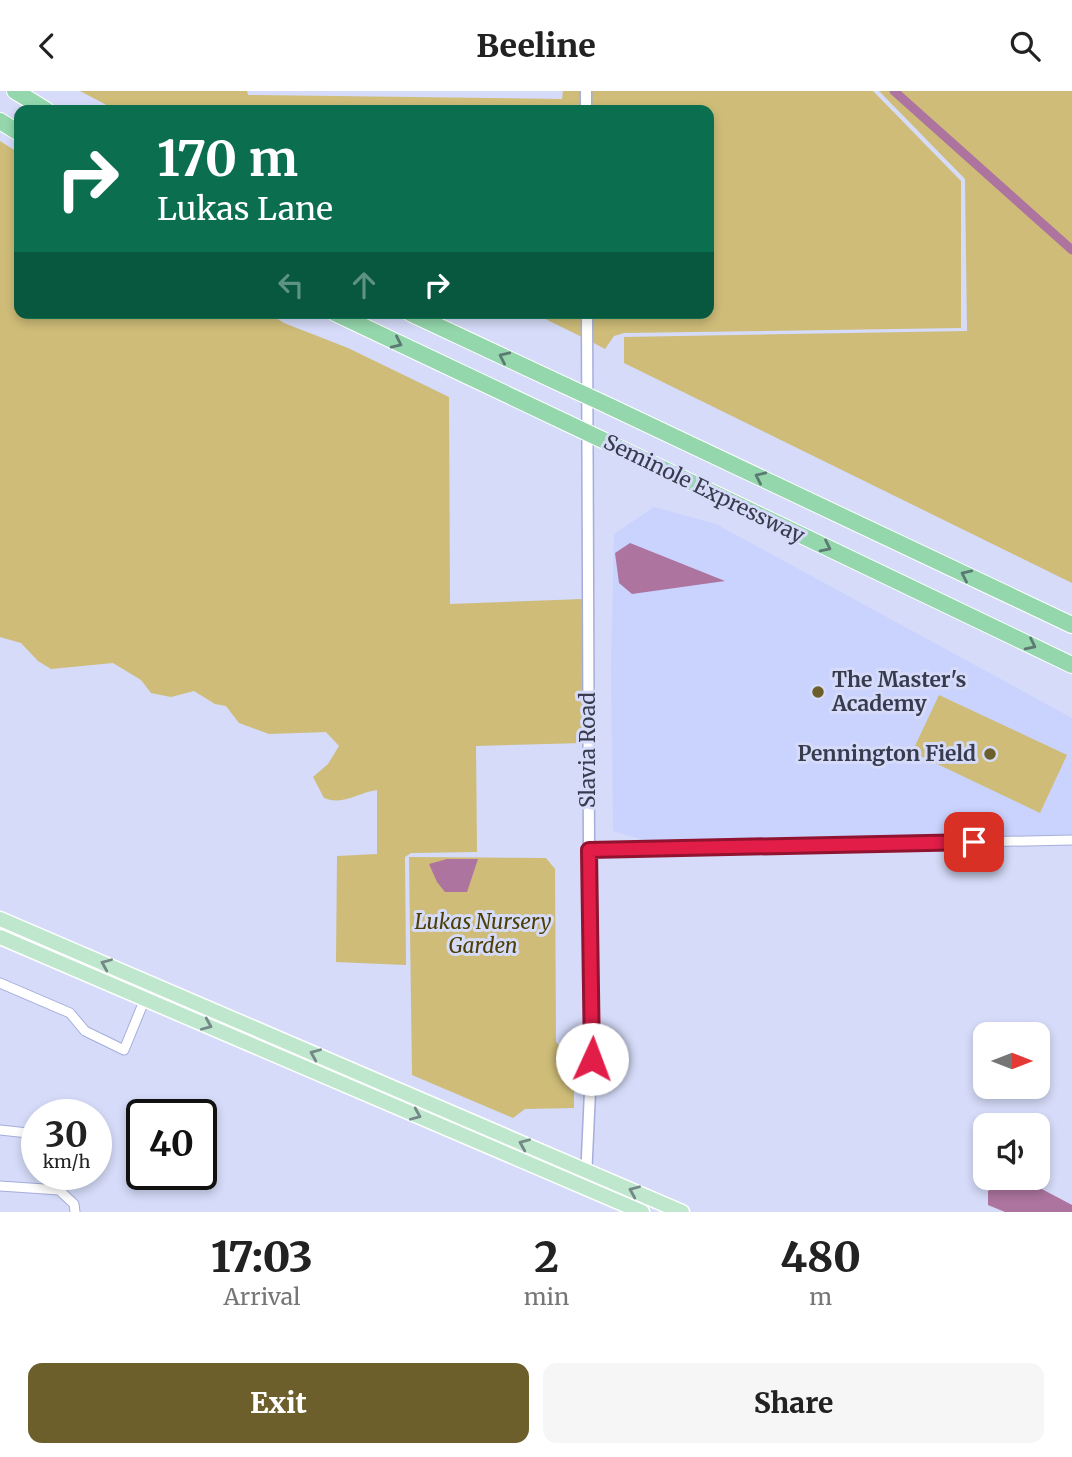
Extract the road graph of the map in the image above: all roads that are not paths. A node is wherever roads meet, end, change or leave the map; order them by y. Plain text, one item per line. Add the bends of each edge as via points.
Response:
1 (15, 91) edge
2 (38, 105) edge
3 (348, 319) edge
4 (423, 319) edge
5 (587, 319) edge
6 (1072, 625) edge
7 (1072, 665) edge
8 (1072, 840) edge
9 (589, 850) junction
10 (0, 919) edge
11 (0, 937) edge
12 (0, 983) edge
13 (151, 984) junction
14 (145, 998) junction
15 (0, 1130) edge
16 (21, 1132) edge
17 (587, 1171) junction
18 (0, 1186) edge
19 (584, 1187) junction
20 (75, 1212) edge
21 (642, 1212) edge
22 (682, 1212) edge

1 - 2 highway
3 -> 7 highway, Seminole Expressway, bridge
6 -> 4 highway, Seminole Expressway, bridge
5 - 9 street, Slavia Road
8 - 9 street
9 - 17 street, Slavia Road via 593,1027
13 -> 10 main road
11 - 14 main road
12 - 14 street via 70,1013 85,1031 124,1049
13 - 14 street
17 -> 13 main road
14 -> 19 main road
15 - 16 street
17 - 19 street, Slavia Road
22 -> 17 main road
18 - 20 street via 59,1190 74,1204
19 - 21 main road

